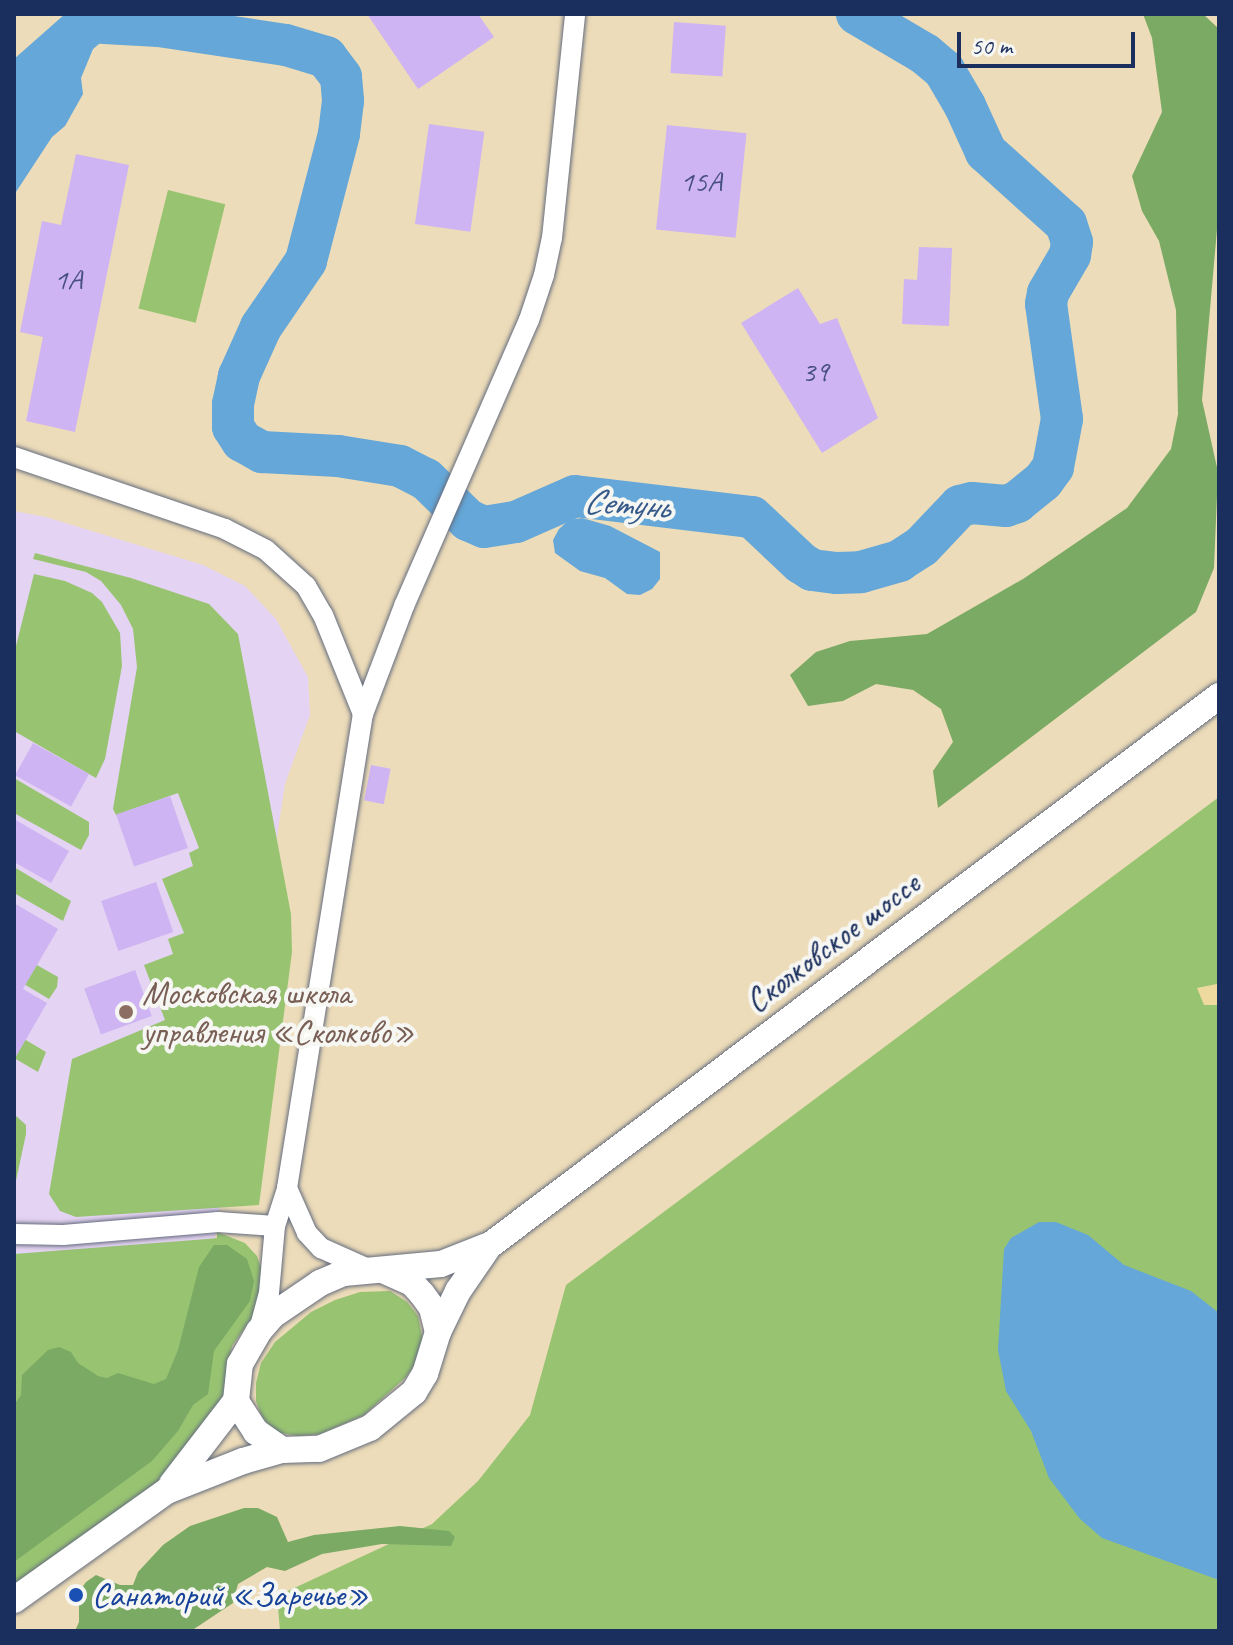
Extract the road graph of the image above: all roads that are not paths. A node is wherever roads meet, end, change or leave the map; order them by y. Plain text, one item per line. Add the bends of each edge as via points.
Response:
1 (575, 14) edge
2 (14, 457) edge
3 (1219, 696) edge
4 (363, 714) junction
5 (287, 1188) junction
6 (275, 1226) junction
7 (14, 1234) edge
8 (489, 1246) junction
9 (375, 1269) junction
10 (259, 1331) junction
11 (438, 1332) junction
12 (236, 1401) junction
13 (282, 1450) junction
14 (167, 1491) junction
15 (14, 1600) edge

1 - 4 street via 544,275
2 - 4 street via 225,529 266,550 306,586
3 - 8 street, Сколковское шоссе
4 - 5 street
5 - 6 street
5 - 9 street via 300,1220 321,1248
6 - 7 street via 218,1222
6 - 10 street via 269,1293
8 - 9 street via 441,1264
8 - 11 street
9 - 10 street via 320,1283
9 - 11 street via 412,1283 432,1308
10 - 12 street via 240,1364
11 - 13 street via 414,1392 370,1428 319,1449
12 - 13 street via 256,1432
12 - 14 street
13 - 14 street
14 - 15 street

